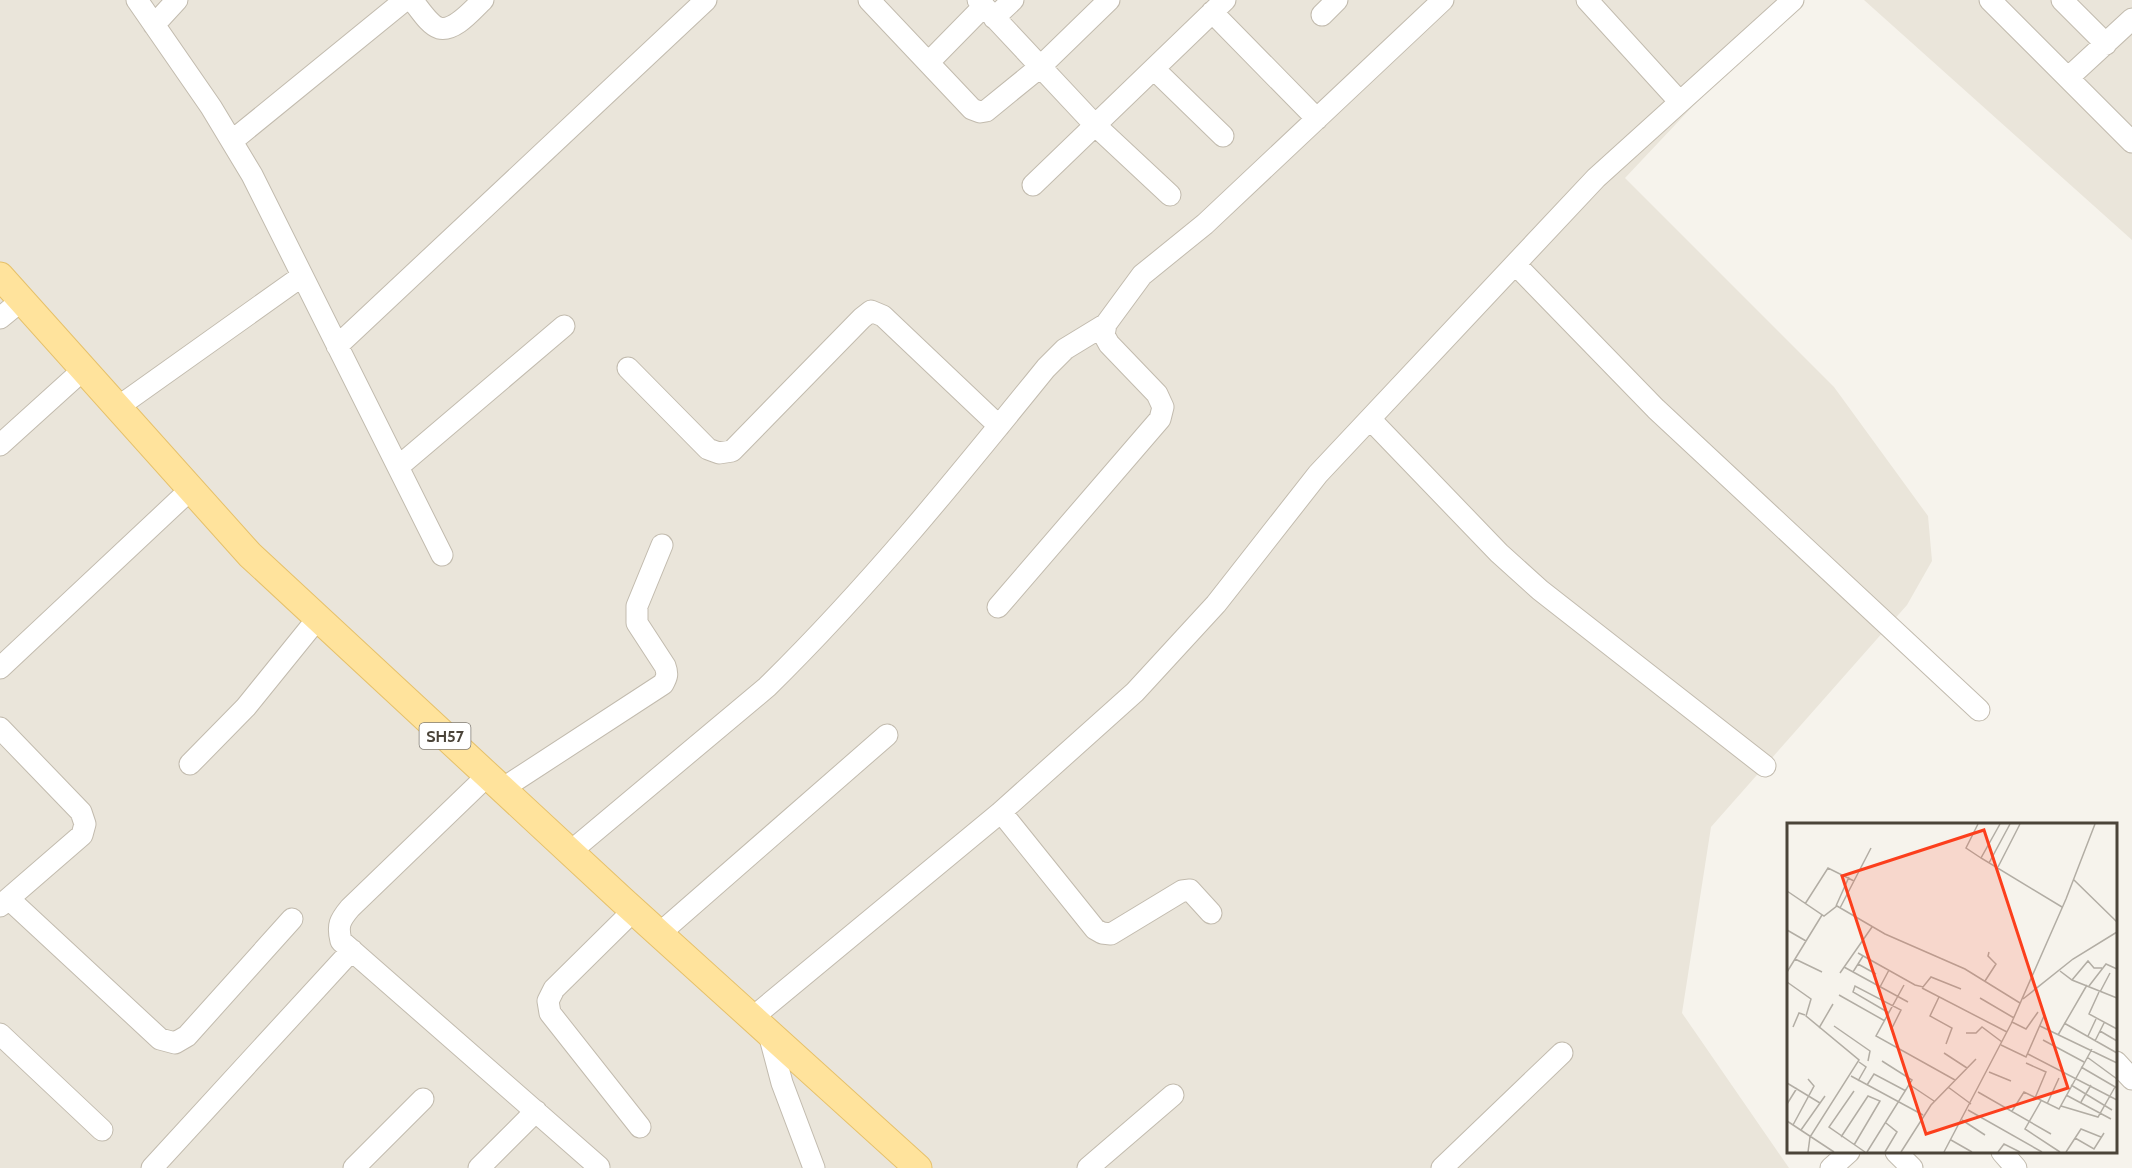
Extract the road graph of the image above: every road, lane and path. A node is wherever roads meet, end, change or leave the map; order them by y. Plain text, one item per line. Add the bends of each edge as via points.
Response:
1 (137, 0) edge
2 (177, 0) edge
3 (405, 0) edge
4 (412, 0) edge
5 (483, 0) edge
6 (706, 0) edge
7 (869, 0) edge
8 (1013, 0) edge
9 (1109, 0) edge
10 (1443, 0) edge
11 (1587, 0) edge
12 (1793, 0) edge
13 (1990, 0) edge
14 (2062, 0) edge
15 (1218, 6) edge
16 (985, 8) edge
17 (2132, 19) edge
18 (154, 25) junction
19 (2106, 44) junction
20 (929, 62) junction
21 (1040, 67) junction
22 (1154, 69) junction
23 (2068, 78) junction
24 (1679, 101) junction
25 (1317, 118) junction
26 (1095, 125) junction
27 (1223, 136) dead end
28 (232, 141) junction
29 (2132, 142) edge
30 (1034, 185) dead end
31 (1170, 195) dead end
32 (1516, 265) junction
33 (0, 276) edge
34 (302, 276) junction
35 (22, 300) junction
36 (0, 318) edge
37 (1106, 324) junction
38 (564, 327) dead end
39 (337, 346) junction
40 (628, 368) dead end
41 (84, 369) junction
42 (118, 407) junction
43 (1370, 419) junction
44 (999, 426) junction
45 (0, 445) edge
46 (398, 467) junction
47 (191, 489) junction
48 (662, 545) dead end
49 (442, 555) dead end
50 (998, 607) dead end
51 (318, 618) junction
52 (0, 668) edge
53 (1979, 710) dead end
54 (0, 728) edge
55 (887, 735) dead end
56 (190, 764) dead end
57 (1765, 766) dead end
58 (495, 783) junction
59 (1001, 812) junction
60 (570, 852) junction
61 (5, 903) edge
62 (633, 911) junction
63 (1210, 913) dead end
64 (292, 919) dead end
65 (659, 934) junction
66 (352, 950) junction
67 (761, 1026) junction
68 (0, 1034) edge
69 (1562, 1053) dead end
70 (2117, 1064) edge
71 (2132, 1079) edge
72 (1173, 1095) dead end
73 (423, 1099) dead end
74 (536, 1111) junction
75 (640, 1127) dead end
76 (102, 1130) dead end
77 (1848, 1153) edge
78 (1897, 1153) edge
79 (2003, 1153) edge
80 (599, 1167) edge
81 (152, 1168) edge
82 (354, 1168) edge
83 (479, 1168) edge
84 (814, 1168) edge
85 (918, 1168) edge
86 (1088, 1168) edge
87 (1442, 1168) edge
88 (1831, 1168) edge
89 (1912, 1168) edge
90 (2016, 1168) edge

1 - 18 street
2 - 18 street
3 - 28 street
4 - 5 street via 440,28 461,21
6 - 39 street
7 - 20 street
8 - 16 street
9 - 21 street
10 - 25 street
11 - 24 street
12 - 24 street
13 - 23 street
14 - 19 street
15 - 22 street
15 - 25 street
16 - 20 street
16 - 21 street
17 - 19 street
18 - 28 street
19 - 23 street
20 - 21 street via 972,109 980,112
21 - 26 street
22 - 26 street
22 - 27 street
23 - 29 street
24 - 32 street via 1596,178
25 - 37 street via 1205,224 1142,275
26 - 30 street
26 - 31 street
28 - 34 street
32 - 43 street
32 - 53 street via 1656,409
33 - 35 main road, SH57
34 - 39 street
34 - 42 street
35 - 36 street
35 - 41 main road, SH57
37 - 44 street via 1065,350 1046,368
37 - 50 street via 1104,335 1109,344 1157,394 1163,406 1160,419
38 - 46 street
39 - 46 street
40 - 44 street via 708,449 719,453 732,451 872,311 883,316
41 - 42 main road, SH57
41 - 45 street
42 - 47 main road, SH57
43 - 57 street via 1540,590
43 - 59 street via 1318,474 1216,604 1136,692
44 - 60 street via 913,531 790,665
46 - 49 street
47 - 51 main road, SH57 via 250,555
47 - 52 street
48 - 58 street via 635,615 668,673 663,684
51 - 56 street via 246,707
51 - 58 main road, SH57
54 - 61 street via 81,812 85,824 82,835
55 - 65 street
58 - 60 main road, SH57
58 - 66 street via 345,914 338,928 341,940
59 - 63 street via 1102,933 1111,934 1182,891 1195,893
59 - 67 street
60 - 62 main road, SH57
61 - 64 street via 160,1039 175,1043 187,1036
62 - 65 main road, SH57
62 - 75 street via 554,989 548,1000 550,1013
65 - 67 main road, SH57
66 - 74 street
66 - 81 street
67 - 84 street
67 - 85 main road, SH57
68 - 76 street
69 - 87 street
70 - 71 street
72 - 86 street
73 - 82 street
74 - 80 street
74 - 83 street
77 - 88 street
78 - 89 street
79 - 90 street

